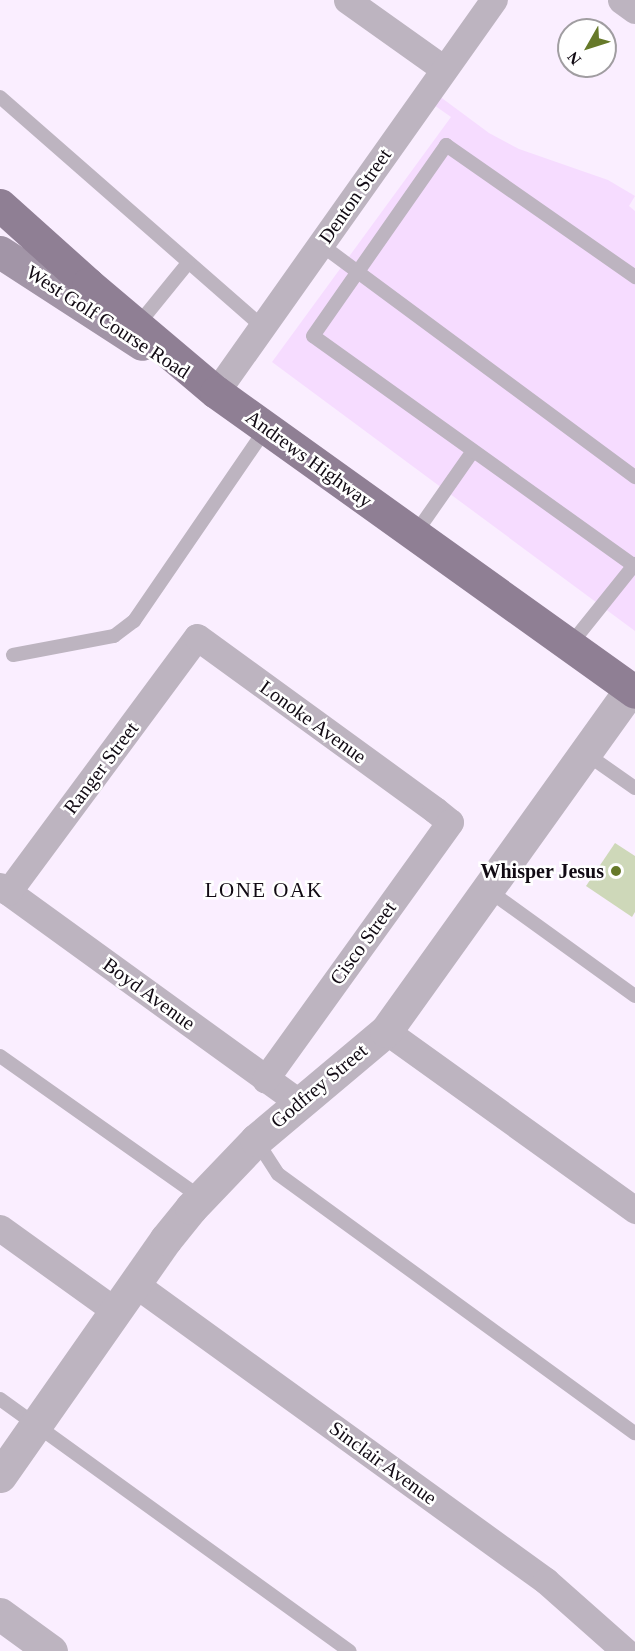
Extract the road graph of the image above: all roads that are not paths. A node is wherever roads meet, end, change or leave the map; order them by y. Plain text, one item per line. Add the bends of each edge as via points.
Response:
1 (347, 0) edge
2 (494, 0) edge
3 (621, 0) edge
4 (635, 10) edge
5 (444, 69) junction
6 (2, 102) edge
7 (0, 205) edge
8 (320, 244) junction
9 (0, 252) edge
10 (188, 263) junction
11 (358, 272) junction
12 (635, 277) edge
13 (262, 326) junction
14 (133, 331) junction
15 (216, 392) junction
16 (266, 428) junction
17 (473, 451) junction
18 (635, 477) edge
19 (415, 534) junction
20 (634, 564) edge
21 (194, 644) joint
22 (570, 645) junction
23 (13, 655) dead end
24 (633, 690) edge
25 (585, 753) junction
26 (635, 788) edge
27 (435, 810) joint
28 (4, 889) edge
29 (488, 890) junction
30 (635, 996) edge
31 (386, 1031) junction
32 (0, 1056) edge
33 (265, 1079) junction
34 (298, 1102) junction
35 (256, 1140) junction
36 (201, 1198) junction
37 (635, 1210) edge
38 (0, 1228) edge
39 (135, 1284) junction
40 (117, 1312) junction
41 (0, 1398) edge
42 (37, 1425) junction
43 (635, 1433) edge
44 (0, 1476) edge
45 (0, 1614) edge
46 (51, 1651) edge
47 (350, 1651) edge
48 (625, 1651) edge

1 - 5 street
2 - 5 street, Denton Street
3 - 4 street
5 - 8 street, Denton Street
6 - 10 lane
7 - 14 main road, Andrews Highway
8 - 11 lane
8 - 13 street, Denton Street
9 - 14 main road, West Golf Course Road
10 - 13 lane
10 - 14 lane
11 - 12 lane via 446,145
11 - 17 lane via 313,336
11 - 18 lane
13 - 15 street, Denton Street
14 - 15 main road, Andrews Highway
15 - 16 main road, Andrews Highway
16 - 19 main road, Andrews Highway
16 - 23 lane via 134,621 114,636
17 - 19 lane
17 - 20 lane
19 - 22 main road, Andrews Highway
20 - 22 lane
21 - 27 street, Lonoke Avenue via 197,637
21 - 28 street, Ranger Street
22 - 24 main road, Andrews Highway
24 - 25 street, Godfrey Street
25 - 26 lane
25 - 29 street, Godfrey Street
27 - 33 street, Cisco Street via 450,822
28 - 33 street, Boyd Avenue
29 - 30 lane
29 - 31 street, Godfrey Street
31 - 34 street, Godfrey Street
31 - 37 street
32 - 36 lane
33 - 34 street, Boyd Avenue
34 - 35 street, Godfrey Street
35 - 36 street, Godfrey Street
35 - 43 lane via 278,1174
36 - 39 street, Godfrey Street
38 - 40 street
39 - 40 street, Godfrey Street
39 - 48 street, Sinclair Avenue via 546,1581
40 - 42 street, Godfrey Street
41 - 42 lane
42 - 44 street, Godfrey Street
42 - 47 lane
45 - 46 street

